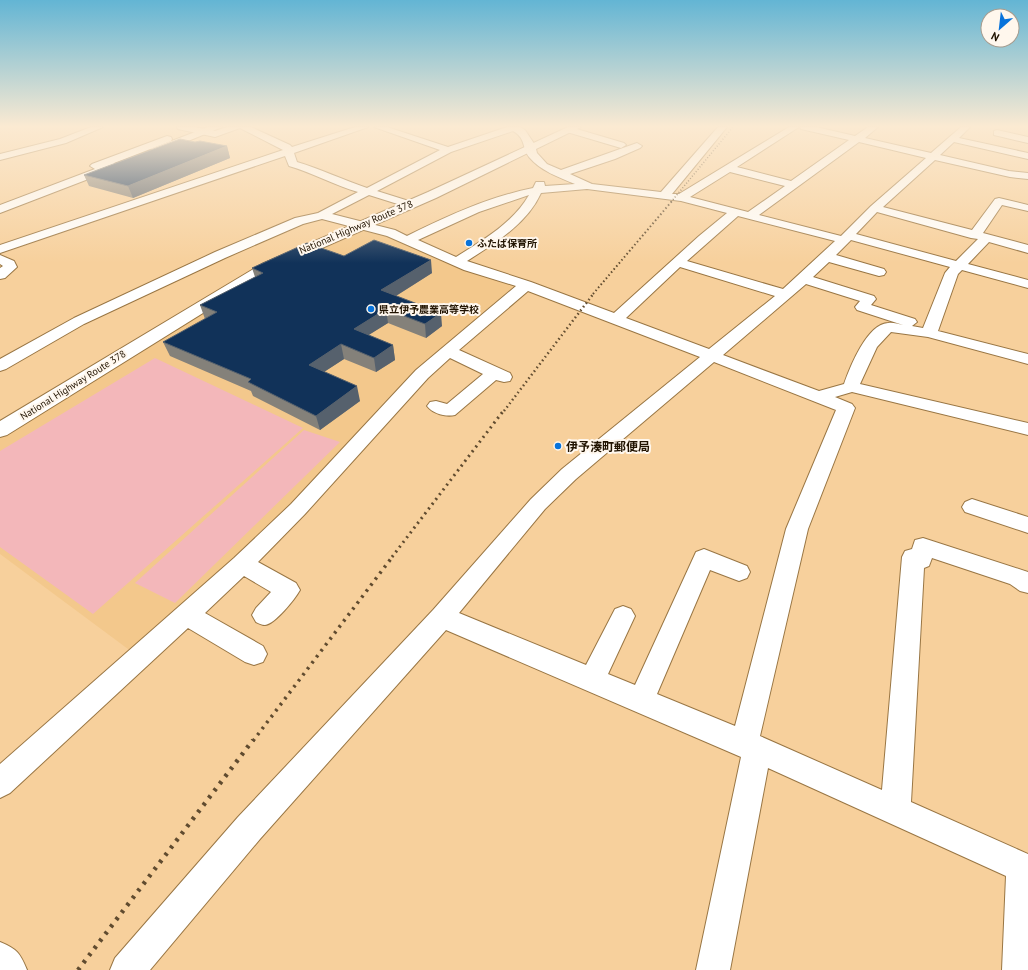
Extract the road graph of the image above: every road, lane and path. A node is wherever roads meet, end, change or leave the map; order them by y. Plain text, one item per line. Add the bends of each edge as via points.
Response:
1 (79, 172) edge
2 (89, 172) edge
3 (226, 172) edge
4 (315, 172) edge
5 (408, 172) edge
6 (478, 172) edge
7 (541, 172) edge
8 (557, 172) edge
9 (566, 172) edge
10 (684, 172) edge
11 (721, 172) edge
12 (745, 172) edge
13 (812, 172) edge
14 (915, 172) edge
15 (1003, 172) edge
16 (561, 174) junction
17 (1028, 176) edge
18 (794, 185) junction
19 (590, 187) junction
20 (366, 191) junction
21 (537, 191) junction
22 (664, 196) junction
23 (681, 198) junction
24 (0, 202) edge
25 (408, 204) junction
26 (875, 208) junction
27 (1028, 208) edge
28 (0, 209) edge
29 (736, 212) junction
30 (322, 215) junction
31 (751, 215) junction
32 (360, 226) junction
33 (980, 237) junction
34 (846, 238) junction
35 (408, 240) junction
36 (0, 248) edge
37 (1028, 248) edge
38 (827, 257) junction
39 (0, 259) edge
40 (458, 262) junction
41 (678, 262) junction
42 (960, 266) junction
43 (879, 272) dead end
44 (0, 275) edge
45 (804, 279) junction
46 (1028, 284) edge
47 (526, 285) junction
48 (785, 294) junction
49 (616, 319) junction
50 (930, 330) junction
51 (448, 351) junction
52 (710, 356) junction
53 (1028, 359) edge
54 (0, 366) edge
55 (851, 387) junction
56 (818, 397) junction
57 (436, 406) dead end
58 (1028, 429) edge
59 (0, 430) edge
60 (972, 507) dead end
61 (1028, 525) edge
62 (242, 564) junction
63 (739, 572) dead end
64 (1028, 584) edge
65 (186, 614) junction
66 (264, 615) dead end
67 (623, 616) dead end
68 (442, 617) junction
69 (254, 654) dead end
70 (592, 680) junction
71 (641, 701) junction
72 (750, 746) junction
73 (0, 783) edge
74 (895, 811) junction
75 (1025, 869) edge
76 (0, 961) edge
77 (8, 970) edge
78 (127, 970) edge
79 (713, 970) edge
80 (1019, 970) edge

1 - 24 main road
2 - 28 main road
3 - 36 street
4 - 20 street
5 - 20 street
6 - 25 main road, National Highway Route 378
7 - 21 street
8 - 16 street
9 - 16 street
10 - 22 street
11 - 23 street
12 - 18 street
13 - 18 street
14 - 26 street
15 - 17 street
16 - 19 street
18 - 31 street
19 - 21 street
19 - 22 street
20 - 25 street
20 - 30 street
21 - 35 street via 476,209
21 - 40 street via 529,206 517,219
22 - 23 street
23 - 29 street
25 - 32 main road, National Highway Route 378
26 - 33 street
26 - 34 street
27 - 33 street via 999,201
29 - 31 street
29 - 41 street
30 - 32 street
30 - 54 street via 299,221 220,255 79,321
31 - 34 street
32 - 35 street
32 - 59 main road, National Highway Route 378 via 267,267
33 - 37 street
33 - 42 street
34 - 38 street
34 - 42 street
35 - 40 street
38 - 43 street
38 - 45 street
39 - 44 street via 10,267
40 - 47 street
41 - 48 street
41 - 49 street
42 - 46 street
42 - 50 street via 952,274
45 - 48 street
45 - 50 street via 869,299 862,307
47 - 49 street
47 - 51 street
48 - 52 street
49 - 52 street
50 - 53 street
50 - 55 street via 888,327 883,330 859,364
51 - 57 street via 499,374 449,411
51 - 62 street via 422,374 298,509
52 - 56 street
52 - 68 street via 569,474
55 - 56 street
55 - 58 street
56 - 72 street via 846,408 798,529
60 - 61 street
62 - 65 street
62 - 66 street via 288,590
63 - 71 street via 704,558
64 - 74 street via 1018,577 923,546 921,560 913,557
65 - 69 street
65 - 73 street
67 - 70 street
68 - 70 street
68 - 78 street via 249,828
70 - 71 street
71 - 72 street
72 - 74 street
72 - 79 street
74 - 75 street
75 - 80 street
76 - 77 main road

